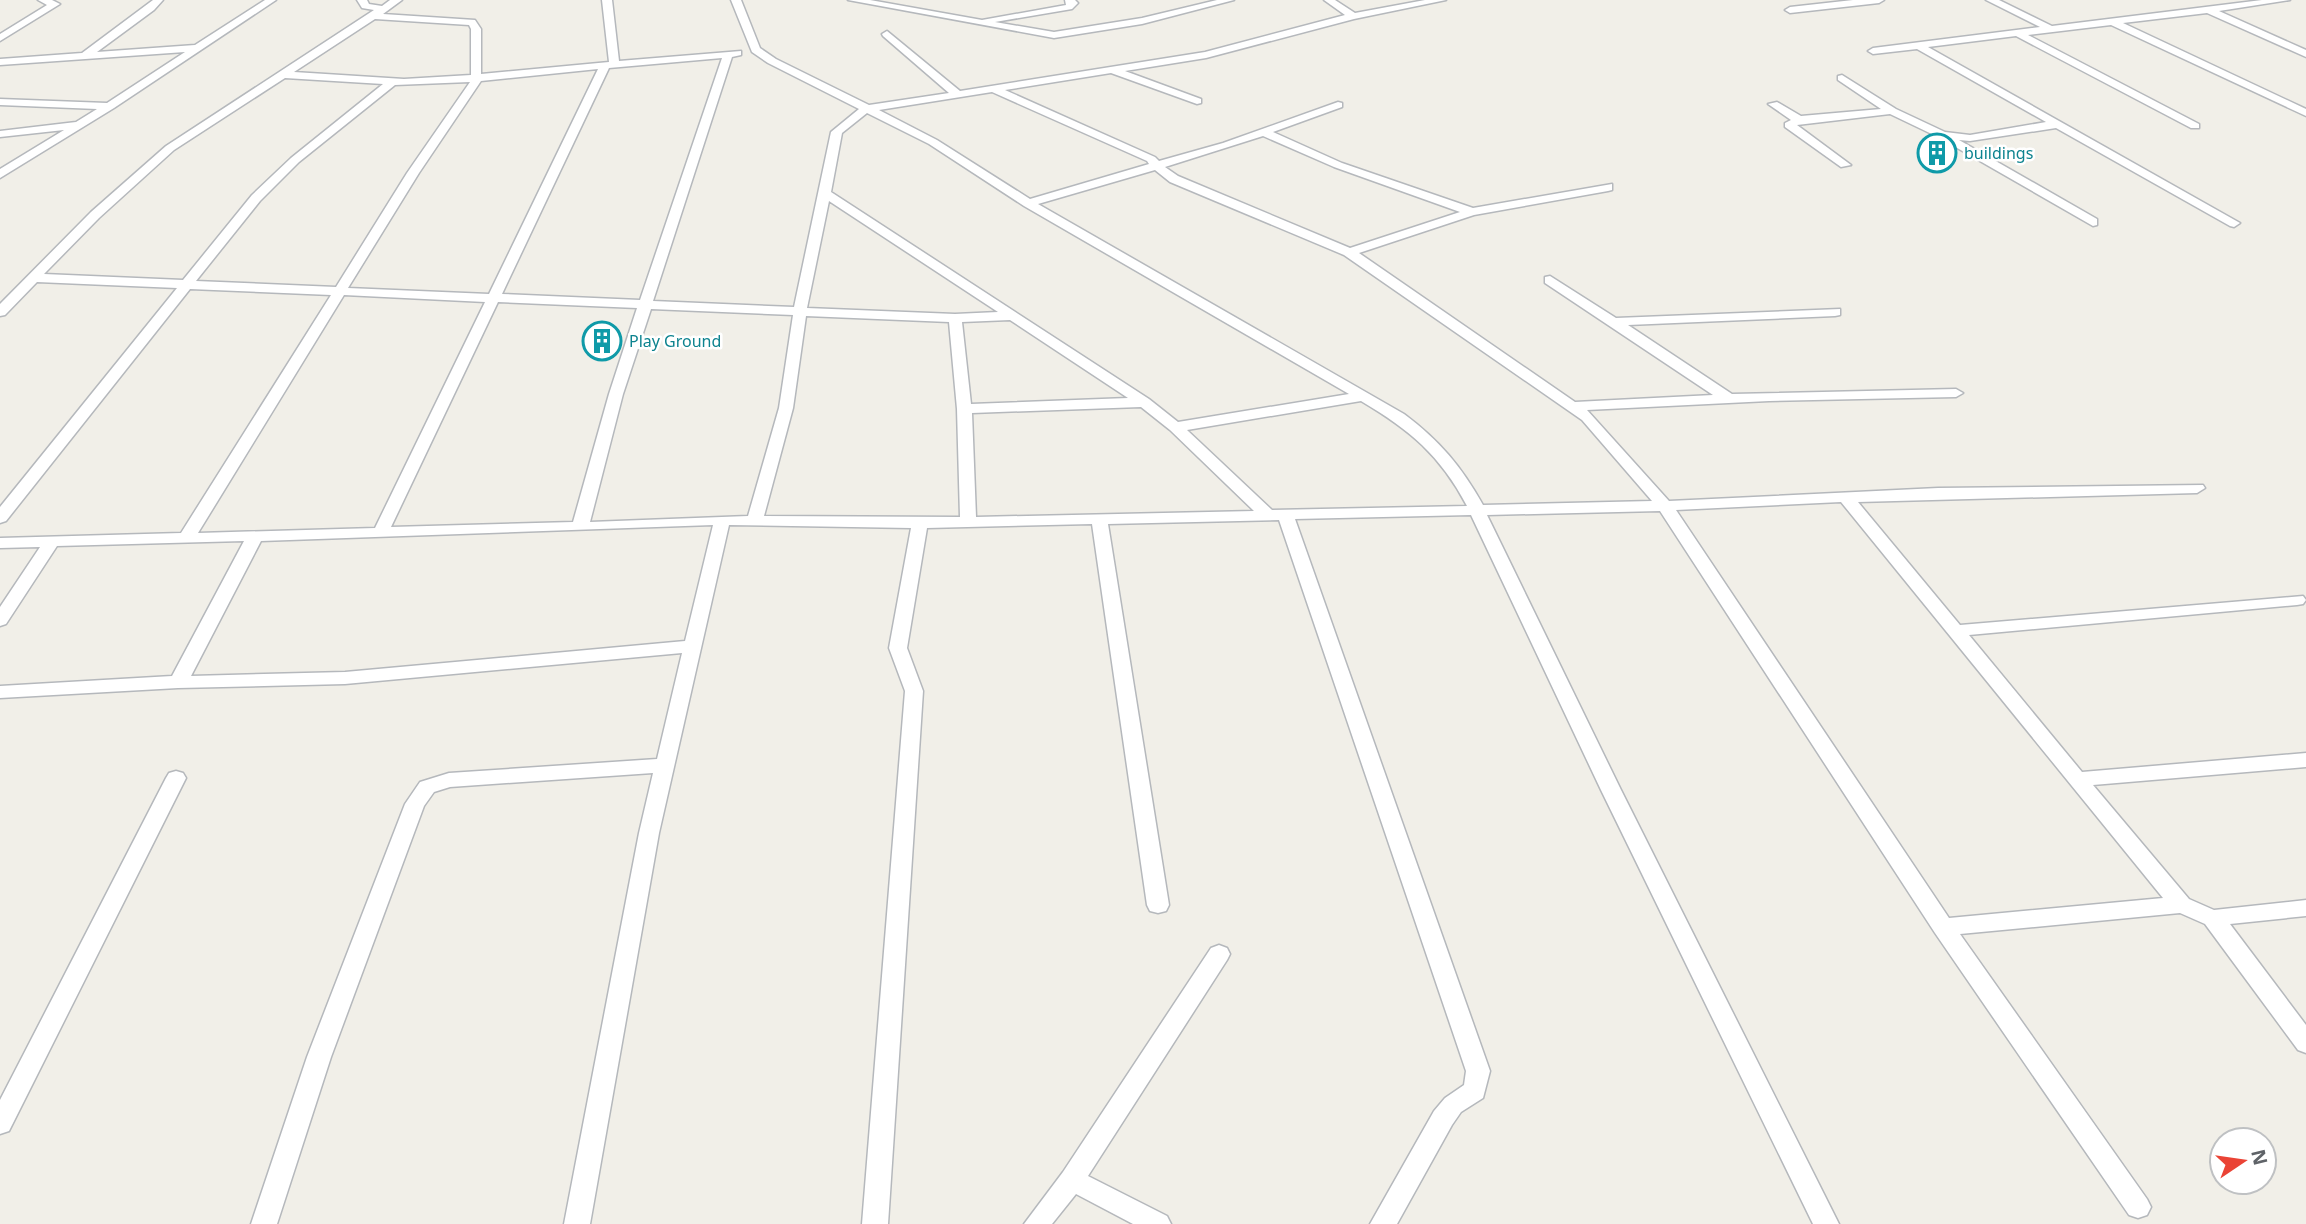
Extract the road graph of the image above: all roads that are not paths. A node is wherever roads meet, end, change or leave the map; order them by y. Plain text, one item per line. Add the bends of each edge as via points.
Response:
1 (43, 0) edge
2 (158, 0) edge
3 (271, 0) edge
4 (362, 0) edge
5 (397, 0) edge
6 (607, 0) edge
7 (736, 0) edge
8 (853, 0) edge
9 (943, 0) edge
10 (1070, 0) edge
11 (1229, 0) edge
12 (1329, 0) edge
13 (1441, 0) edge
14 (1870, 0) edge
15 (1879, 0) edge
16 (1992, 0) edge
17 (2285, 0) edge
18 (1204, 2) edge
19 (1790, 10) dead end
20 (2209, 10) junction
21 (379, 12) junction
22 (1353, 16) junction
23 (945, 18) junction
24 (2112, 21) junction
25 (973, 22) junction
26 (2051, 29) junction
27 (2017, 33) junction
28 (887, 34) dead end
29 (0, 38) edge
30 (1919, 45) junction
31 (199, 47) junction
32 (756, 50) junction
33 (1873, 51) dead end
34 (728, 54) junction
35 (2306, 54) edge
36 (85, 55) junction
37 (0, 62) edge
38 (609, 66) junction
39 (1109, 69) junction
40 (280, 74) junction
41 (1842, 78) dead end
42 (476, 80) junction
43 (393, 81) junction
44 (993, 89) junction
45 (957, 94) junction
46 (1197, 101) dead end
47 (0, 102) edge
48 (1773, 104) dead end
49 (1338, 105) dead end
50 (110, 106) junction
51 (867, 109) junction
52 (1892, 111) junction
53 (2306, 113) edge
54 (1799, 120) junction
55 (2058, 124) junction
56 (81, 125) junction
57 (2195, 126) dead end
58 (1263, 132) junction
59 (0, 134) edge
60 (1942, 135) junction
61 (1970, 138) junction
62 (1957, 143) junction
63 (1845, 164) dead end
64 (1159, 167) junction
65 (0, 174) edge
66 (1608, 187) dead end
67 (826, 194) junction
68 (1028, 203) junction
69 (1472, 212) junction
70 (2093, 222) dead end
71 (2234, 223) dead end
72 (1349, 252) junction
73 (34, 278) junction
74 (1550, 279) dead end
75 (188, 285) junction
76 (340, 290) junction
77 (494, 296) junction
78 (647, 302) junction
79 (800, 311) junction
80 (0, 312) edge
81 (1835, 312) dead end
82 (1012, 316) junction
83 (955, 318) junction
84 (1614, 322) junction
85 (1956, 393) dead end
86 (1366, 396) junction
87 (1729, 399) junction
88 (1144, 402) junction
89 (1574, 406) junction
90 (964, 409) junction
91 (1175, 427) junction
92 (2197, 488) dead end
93 (1846, 498) junction
94 (1665, 506) junction
95 (1477, 509) junction
96 (1275, 513) junction
97 (0, 518) edge
98 (1099, 518) junction
99 (722, 520) junction
100 (755, 520) junction
101 (968, 522) junction
102 (920, 523) junction
103 (580, 527) junction
104 (381, 532) junction
105 (256, 534) junction
106 (187, 537) junction
107 (0, 543) edge
108 (51, 543) junction
109 (2297, 600) dead end
110 (0, 620) edge
111 (1955, 631) junction
112 (692, 646) junction
113 (178, 682) junction
114 (0, 692) edge
115 (2306, 760) edge
116 (665, 765) junction
117 (176, 778) dead end
118 (2076, 779) junction
119 (1158, 905) dead end
120 (2181, 905) junction
121 (2306, 908) edge
122 (2213, 918) junction
123 (1943, 927) junction
124 (1219, 954) dead end
125 (2306, 1042) edge
126 (0, 1124) edge
127 (1072, 1180) junction
128 (2138, 1207) dead end
129 (264, 1224) edge
130 (577, 1224) edge
131 (875, 1224) edge
132 (1037, 1224) edge
133 (1158, 1224) edge
134 (1383, 1224) edge
135 (1826, 1224) edge

1 - 29 street via 55,4
2 - 36 street
3 - 31 street
4 - 21 street
5 - 21 street
6 - 38 street
7 - 32 street
8 - 23 street
9 - 23 street
10 - 25 street via 1073,4 1069,7
11 - 18 street
12 - 22 street
13 - 22 street
14 - 15 street
14 - 19 street
16 - 26 street
17 - 20 street
18 - 25 street via 1142,21 1060,35
20 - 24 street
20 - 35 street
21 - 40 street
21 - 42 street via 472,22 476,29
22 - 39 street via 1220,53
23 - 25 street
24 - 26 street
24 - 53 street
26 - 27 street
27 - 30 street
27 - 57 street
28 - 45 street
30 - 33 street
30 - 55 street
31 - 36 street
31 - 50 street
32 - 34 street
32 - 51 street
34 - 38 street
34 - 78 street
36 - 37 street
38 - 42 street
38 - 77 street
39 - 44 street
39 - 46 street
40 - 43 street
40 - 73 street via 146,167
41 - 52 street
42 - 43 street
42 - 76 street
43 - 75 street via 276,177
44 - 45 street
44 - 64 street via 1151,159
45 - 51 street
47 - 50 street
48 - 54 street
49 - 58 street
50 - 56 street
51 - 67 street via 837,132
51 - 68 street via 933,142
52 - 54 street
52 - 60 street
54 - 63 street via 1790,127
55 - 61 street
55 - 71 street
56 - 59 street
56 - 65 street
58 - 64 street
58 - 69 street via 1338,165
60 - 61 street
60 - 62 street
61 - 62 street
62 - 70 street
64 - 68 street
64 - 72 street via 1174,179
66 - 69 street
67 - 79 street
67 - 82 street
68 - 86 street
69 - 72 street
72 - 89 street
73 - 75 street
73 - 80 street
74 - 84 street
75 - 76 street
75 - 97 street
76 - 77 street
76 - 106 street
77 - 78 street
77 - 104 street
78 - 79 street
78 - 103 street
79 - 83 street
79 - 100 street via 786,408
81 - 84 street
82 - 83 street
82 - 88 street
83 - 90 street
84 - 87 street
85 - 87 street
86 - 91 street
86 - 95 street via 1425,437 1457,473
87 - 89 street
88 - 90 street
88 - 91 street
89 - 94 street
90 - 101 street
91 - 96 street
92 - 93 street
93 - 94 street
93 - 111 street
94 - 95 street
94 - 123 street
95 - 96 street
95 - 135 street
96 - 98 street
96 - 134 street via 1478,1071 1475,1091 1443,1118
98 - 101 street
98 - 119 street
99 - 100 street
99 - 103 street
99 - 112 street
100 - 102 street
101 - 102 street
102 - 131 street via 898,648 914,691
103 - 104 street
104 - 105 street
105 - 106 street
105 - 113 street
106 - 108 street
107 - 108 street
108 - 110 street
109 - 111 street
111 - 118 street
112 - 113 street via 345,678
112 - 116 street
113 - 114 street
115 - 118 street
116 - 129 street via 449,780 427,787 415,804 324,1045
116 - 130 street
117 - 126 street
118 - 120 street
120 - 122 street
120 - 123 street
121 - 122 street
122 - 125 street
123 - 128 street
124 - 127 street
127 - 132 street
127 - 133 street

